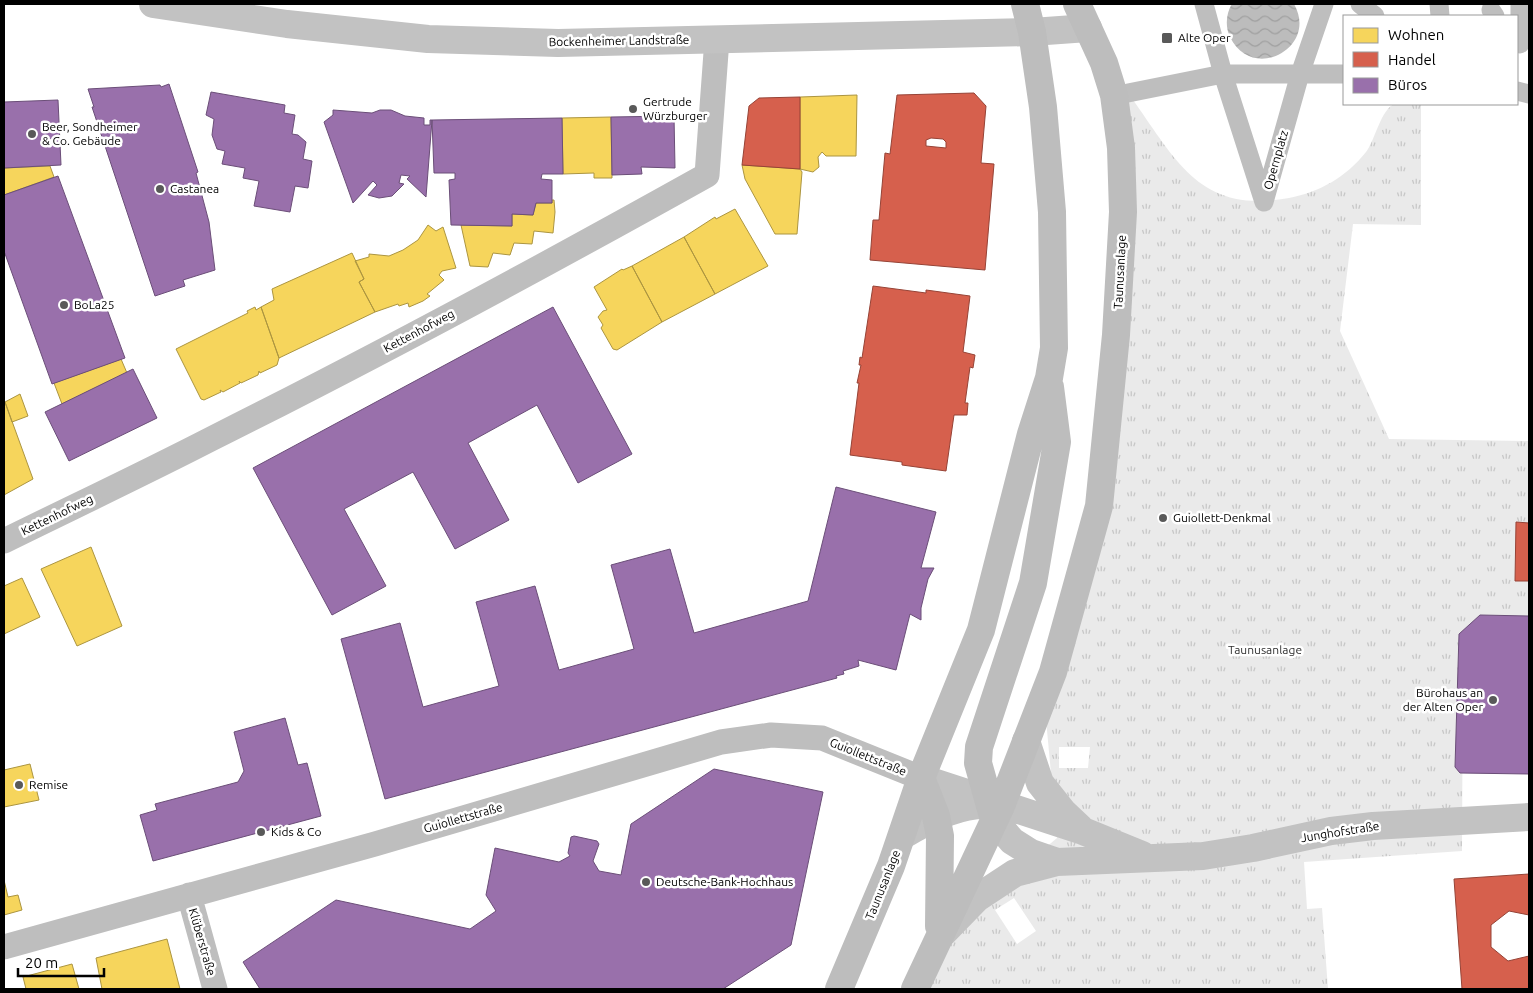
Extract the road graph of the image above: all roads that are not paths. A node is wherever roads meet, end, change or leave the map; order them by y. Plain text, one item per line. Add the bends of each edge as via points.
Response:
1 (153, 4) edge
2 (1025, 4) edge
3 (1204, 4) edge
4 (1324, 4) edge
5 (1360, 4) edge
6 (1519, 13) edge
7 (1374, 15) edge
8 (1083, 16) edge
9 (1032, 32) junction
10 (717, 39) junction
11 (1522, 44) edge
12 (1223, 74) junction
13 (1300, 74) junction
14 (1343, 74) edge
15 (1128, 93) dead end
16 (1049, 378) junction
17 (4, 541) edge
18 (1026, 741) junction
19 (921, 778) junction
20 (993, 808) junction
21 (936, 816) junction
22 (1529, 817) edge
23 (1083, 831) junction
24 (903, 835) junction
25 (1153, 859) junction
26 (1057, 862) junction
27 (189, 895) junction
28 (939, 937) junction
29 (4, 947) edge
30 (215, 989) edge
31 (839, 989) edge
32 (915, 989) edge

1 - 10 main road, Bockenheimer Landstraße via 287,24 428,39 558,43
2 - 9 main road, Taunusanlage
3 - 12 street, Opernplatz
4 - 13 street, Opernplatz
5 - 7 street
6 - 11 street
8 - 9 main road, Bockenheimer Landstraße
8 - 18 main road, Taunusanlage via 1114,95 1121,148 1123,212 1116,335 1099,506 1053,672
9 - 10 main road, Bockenheimer Landstraße
9 - 16 main road, Taunusanlage via 1043,108 1052,212 1054,348
10 - 17 street, Kettenhofweg via 707,175 400,342
12 - 13 street
12 - 13 street, Opernplatz via 1264,202
12 - 15 street
13 - 14 street
16 - 19 main road, Taunusanlage via 1031,434 981,630
16 - 20 main road via 1057,442 1034,583 979,747 978,763
18 - 20 main road, Taunusanlage
18 - 23 main road via 1040,783
19 - 20 main road
19 - 21 main road, Taunusanlage
19 - 24 main road, Taunusanlage
19 - 27 street, Guiollettstraße via 822,738 771,735 720,742
20 - 21 main road via 958,809
20 - 23 main road, Junghofstraße
20 - 26 main road, Junghofstraße via 1012,841 1031,853
20 - 28 main road, Taunusanlage
21 - 24 main road
21 - 28 main road, Taunusanlage via 940,836
22 - 25 main road, Junghofstraße via 1372,826 1330,831 1211,855
23 - 25 main road, Junghofstraße
24 - 31 main road, Taunusanlage
25 - 26 main road, Junghofstraße
26 - 28 main road via 1015,873 977,898
27 - 29 street, Guiollettstraße
27 - 30 street, Klüberstraße
28 - 32 main road, Taunusanlage

